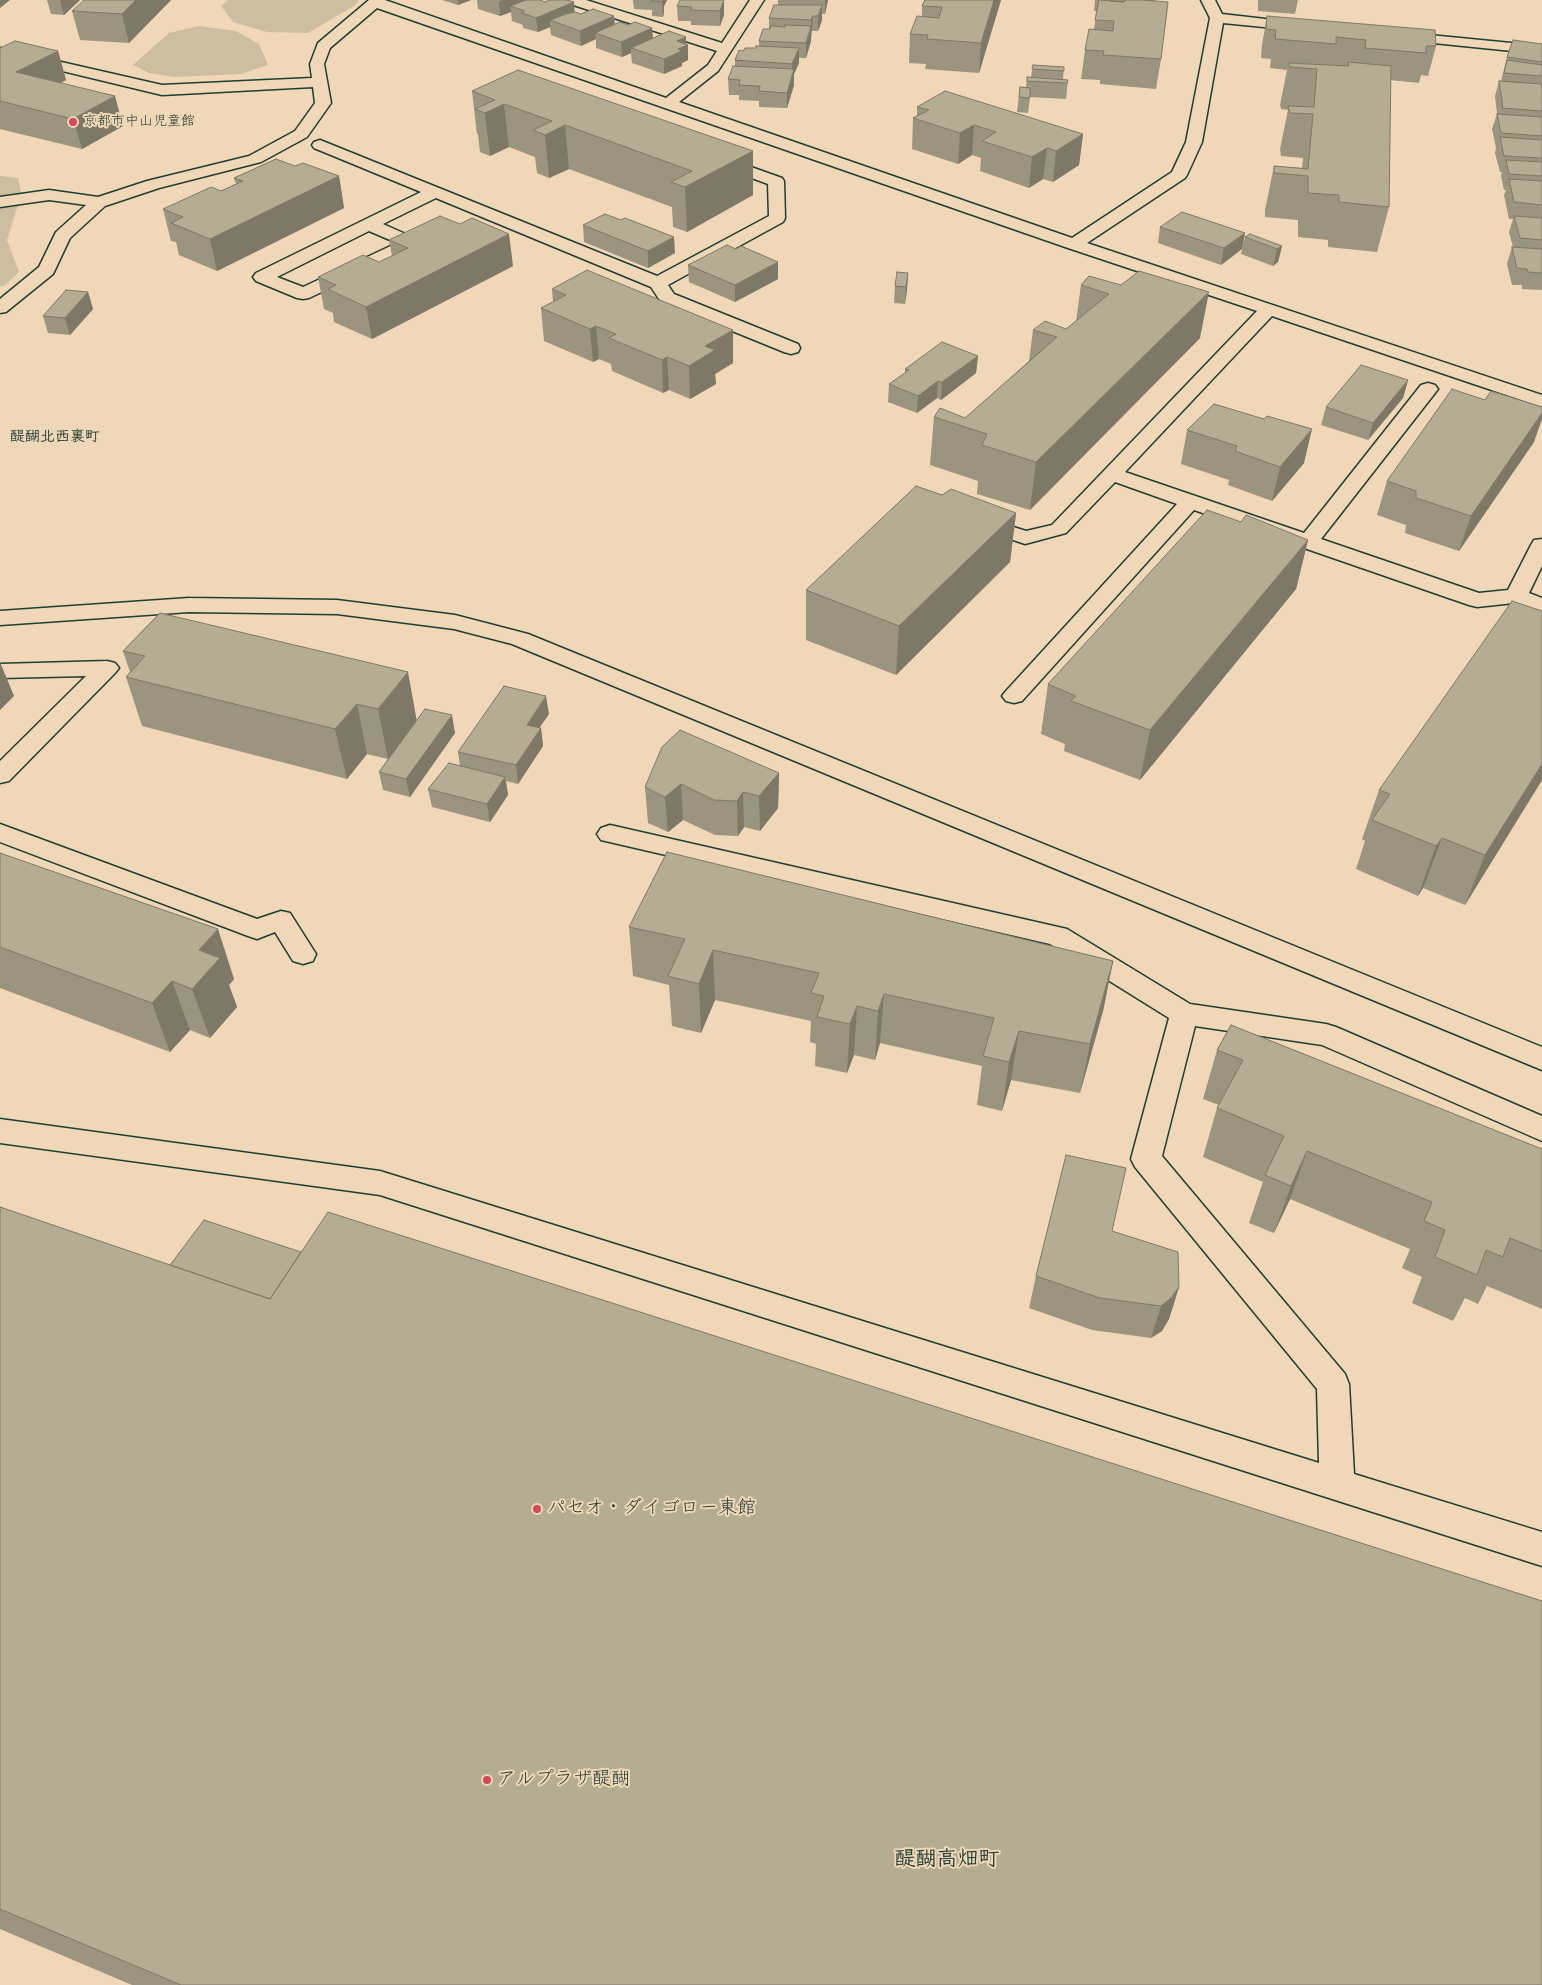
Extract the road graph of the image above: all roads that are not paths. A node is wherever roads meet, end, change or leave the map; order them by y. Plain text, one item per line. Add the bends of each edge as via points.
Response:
1 (572, 0) edge
2 (757, 0) edge
3 (1208, 0) edge
4 (377, 1) edge
5 (594, 3) edge
6 (1218, 18) junction
7 (1318, 28) edge
8 (1386, 35) edge
9 (726, 49) junction
10 (1542, 50) edge
11 (0, 52) edge
12 (320, 82) junction
13 (669, 103) junction
14 (320, 145) dead end
15 (703, 154) edge
16 (435, 192) junction
17 (0, 202) edge
18 (100, 202) junction
19 (370, 225) junction
20 (1074, 244) junction
21 (658, 284) junction
22 (0, 308) edge
23 (1268, 310) junction
24 (791, 348) dead end
25 (1428, 389) dead end
26 (1542, 401) edge
27 (1111, 474) junction
28 (1190, 502) junction
29 (962, 516) edge
30 (1308, 542) junction
31 (1542, 545) edge
32 (1516, 596) junction
33 (1542, 605) edge
34 (0, 618) edge
35 (0, 671) edge
36 (1014, 696) dead end
37 (0, 775) edge
38 (0, 833) edge
39 (610, 834) dead end
40 (303, 954) dead end
41 (1184, 1014) junction
42 (1542, 1059) edge
43 (1542, 1129) edge
44 (0, 1131) edge
45 (1337, 1484) junction
46 (1542, 1550) edge

1 - 5 street
2 - 9 street
3 - 6 street
4 - 12 street via 323,46 316,64
4 - 13 street
5 - 9 street
6 - 7 street
6 - 20 street via 1194,142 1179,175
8 - 10 street
9 - 13 street via 713,68
11 - 12 street via 162,90
12 - 18 street via 323,103 301,134 255,159 153,184
13 - 20 street
14 - 16 street
15 - 21 street via 776,181 777,218
16 - 19 street
16 - 21 street
17 - 18 street via 49,195
18 - 22 street via 62,236 47,270
19 - 19 street via 271,273 262,278 303,294 412,243
20 - 23 street
21 - 24 street via 667,298
23 - 26 street
23 - 27 street
25 - 30 street
27 - 28 street
27 - 29 street via 1059,530 1025,538
28 - 30 street
28 - 36 street
30 - 32 street via 1477,600
31 - 32 street
32 - 33 street
34 - 42 street via 189,605 337,607 455,622 520,639
35 - 37 street via 107,668
38 - 40 street via 257,929 281,920
39 - 41 street via 1058,936
41 - 43 street via 1326,1035
41 - 45 street via 1146,1158 1333,1384
44 - 45 street via 380,1183
45 - 46 street

